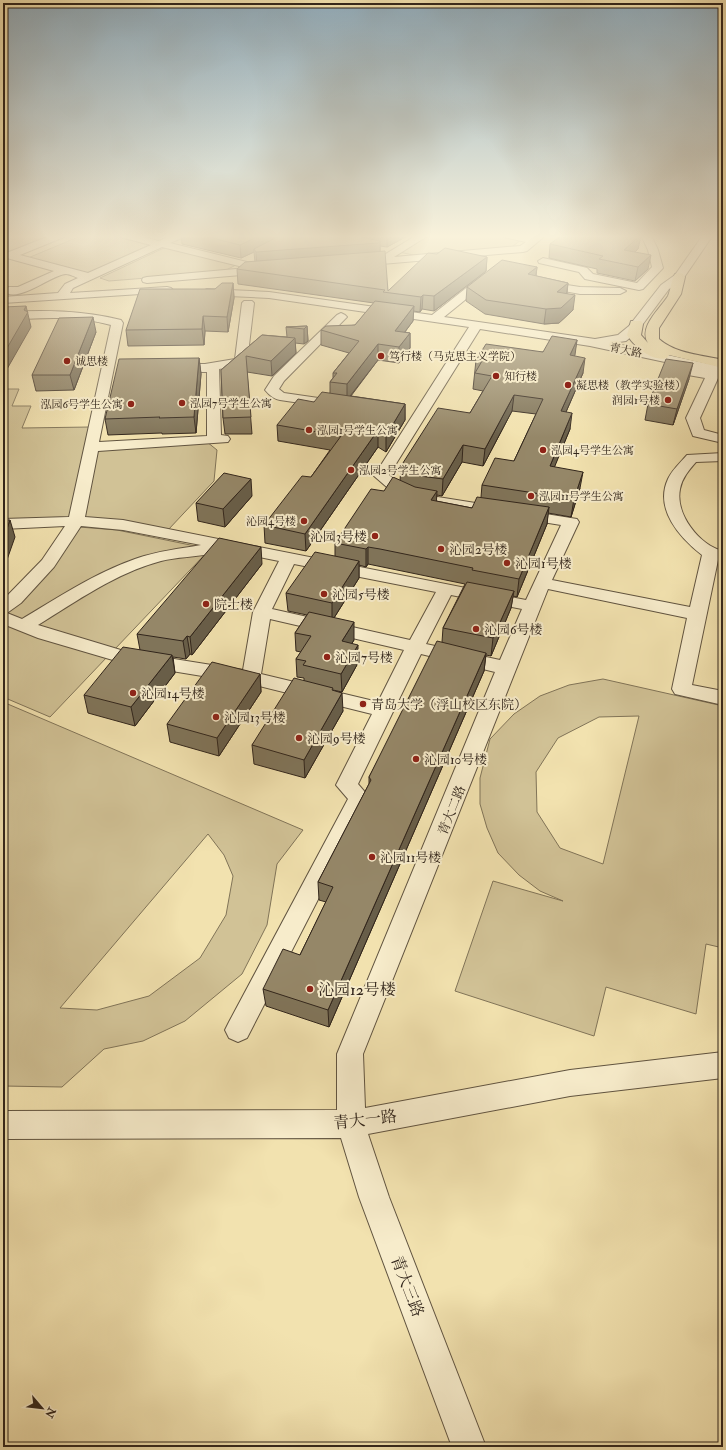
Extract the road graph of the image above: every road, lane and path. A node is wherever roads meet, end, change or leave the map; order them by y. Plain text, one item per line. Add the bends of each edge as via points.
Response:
1 (248, 302) dead end
2 (58, 303) edge
3 (322, 303) edge
4 (455, 303) edge
5 (653, 303) edge
6 (669, 303) edge
7 (52, 314) junction
8 (3, 316) edge
9 (341, 317) dead end
10 (434, 319) junction
11 (636, 324) junction
12 (477, 325) junction
13 (590, 342) junction
14 (294, 348) edge
15 (309, 350) junction
16 (681, 362) junction
17 (723, 364) edge
18 (213, 367) junction
19 (108, 368) junction
20 (123, 368) edge
21 (160, 368) edge
22 (723, 371) edge
23 (358, 407) edge
24 (723, 439) edge
25 (91, 447) junction
26 (723, 457) edge
27 (76, 521) junction
28 (3, 524) edge
29 (218, 544) junction
30 (717, 554) edge
31 (289, 558) junction
32 (544, 583) junction
33 (446, 589) junction
34 (532, 606) junction
35 (3, 609) edge
36 (262, 612) junction
37 (697, 614) junction
38 (3, 618) edge
39 (24, 626) junction
40 (415, 647) junction
41 (506, 668) junction
42 (251, 678) junction
43 (723, 698) edge
44 (384, 710) junction
45 (238, 1030) dead end
46 (350, 1054) junction
47 (723, 1066) edge
48 (351, 1124) junction
49 (3, 1125) edge
50 (469, 1447) edge

1 - 18 street via 249,346 241,362
2 - 7 street
3 - 10 street, 青大路
4 - 10 street
5 - 11 street
6 - 17 main road via 652,328 654,341 666,350
7 - 8 street
7 - 19 street via 98,317 117,324
9 - 15 street
10 - 12 street, 青大路
11 - 13 street via 622,338
11 - 16 main road via 634,335 638,341
12 - 13 street, 青大路
12 - 32 street, 青大二路 via 411,415 381,476 401,492 415,498 571,522
13 - 16 street, 青大路
13 - 24 street via 603,351 628,359 713,376 693,418 698,433
14 - 15 street
15 - 23 street via 279,379 272,390 280,396
16 - 22 street, 青大路
18 - 21 street
18 - 25 street via 218,439
19 - 20 street
19 - 25 street
25 - 27 street
26 - 30 street via 692,458 674,481 670,498 677,519 690,537
27 - 28 street
27 - 29 street via 123,525
27 - 35 street via 48,563
29 - 31 street
29 - 39 street via 210,549 158,557 125,569 66,600
30 - 37 street
31 - 33 street
31 - 36 street
32 - 34 street
32 - 37 street
32 - 46 street, 青大二路
33 - 34 street
33 - 40 street
34 - 41 street
36 - 40 street
36 - 42 street
37 - 43 street via 682,689
38 - 39 street
39 - 42 street via 123,657
40 - 41 street
40 - 44 street
41 - 46 street
42 - 44 street
44 - 45 street via 346,784 360,798
46 - 48 street, 青大三路
47 - 48 street, 青大一路 via 570,1083
48 - 49 street, 青大一路
48 - 50 street, 青大三路 via 374,1197

